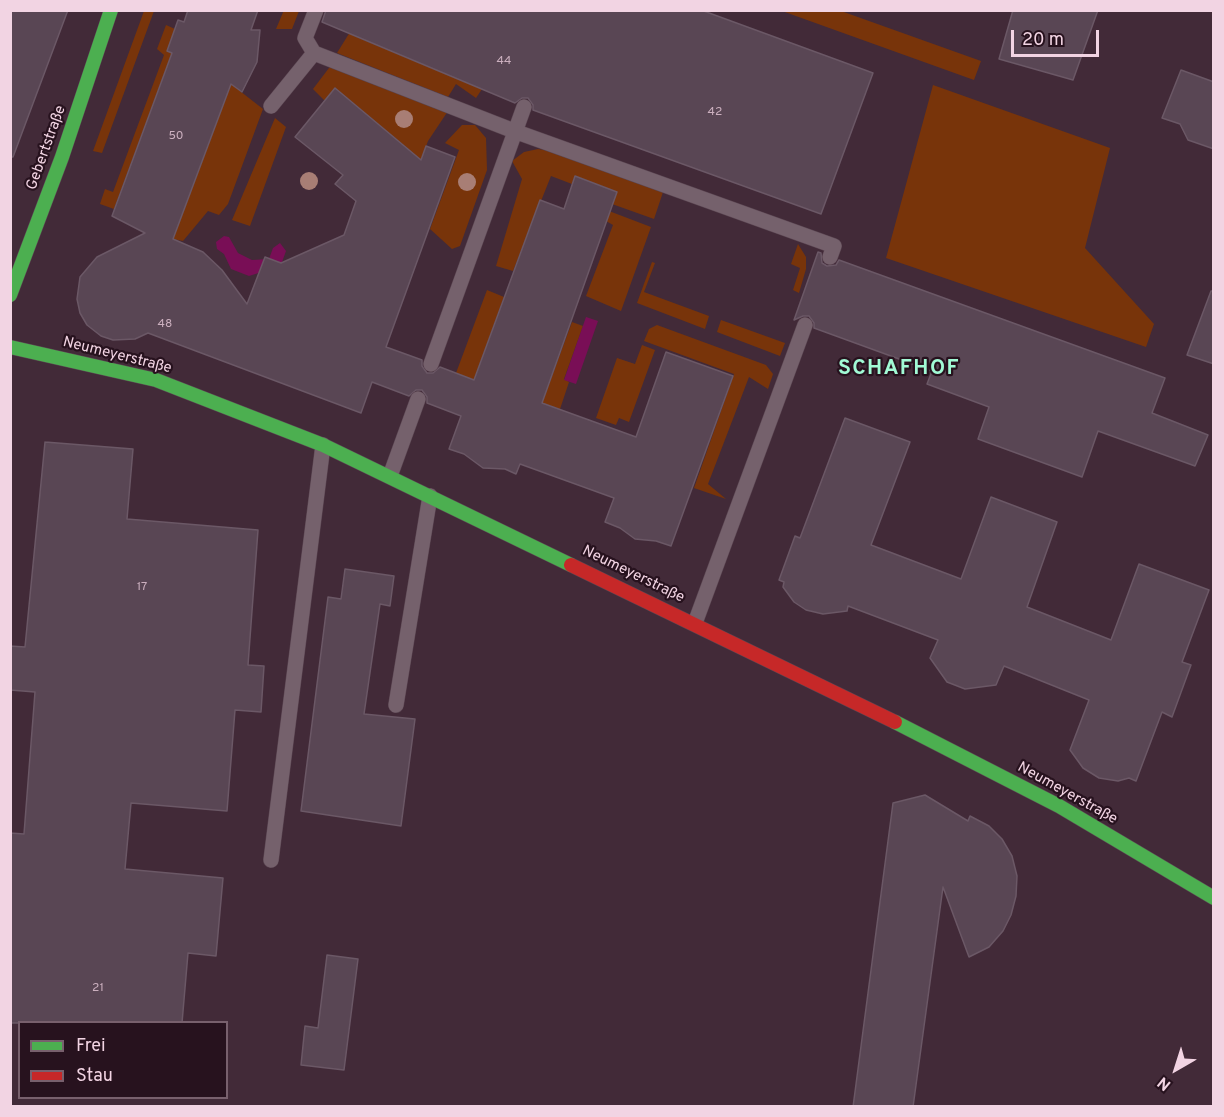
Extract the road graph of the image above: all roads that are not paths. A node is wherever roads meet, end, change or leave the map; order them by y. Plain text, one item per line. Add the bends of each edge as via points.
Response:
1 (111, 10) edge
2 (316, 10) edge
3 (314, 53) junction
4 (271, 106) dead end
5 (524, 106) dead end
6 (514, 131) junction
7 (830, 257) dead end
8 (10, 295) edge
9 (805, 325) dead end
10 (10, 346) edge
11 (431, 364) dead end
12 (418, 399) dead end
13 (323, 445) junction
14 (390, 476) junction
15 (430, 496) junction
16 (695, 623) junction
17 (396, 705) dead end
18 (271, 860) dead end
19 (1214, 898) edge

1 - 8 street, Gebertstraße
2 - 3 lane via 305,38
3 - 4 lane
3 - 6 lane
5 - 6 lane
6 - 7 lane via 834,246
6 - 11 lane
9 - 16 lane
10 - 13 street, Neumeyerstraße via 156,380
12 - 14 lane
13 - 14 street, Neumeyerstraße
13 - 18 lane
14 - 15 street, Neumeyerstraße
15 - 16 street, Neumeyerstraße
15 - 17 lane
16 - 19 street, Neumeyerstraße via 1059,806

